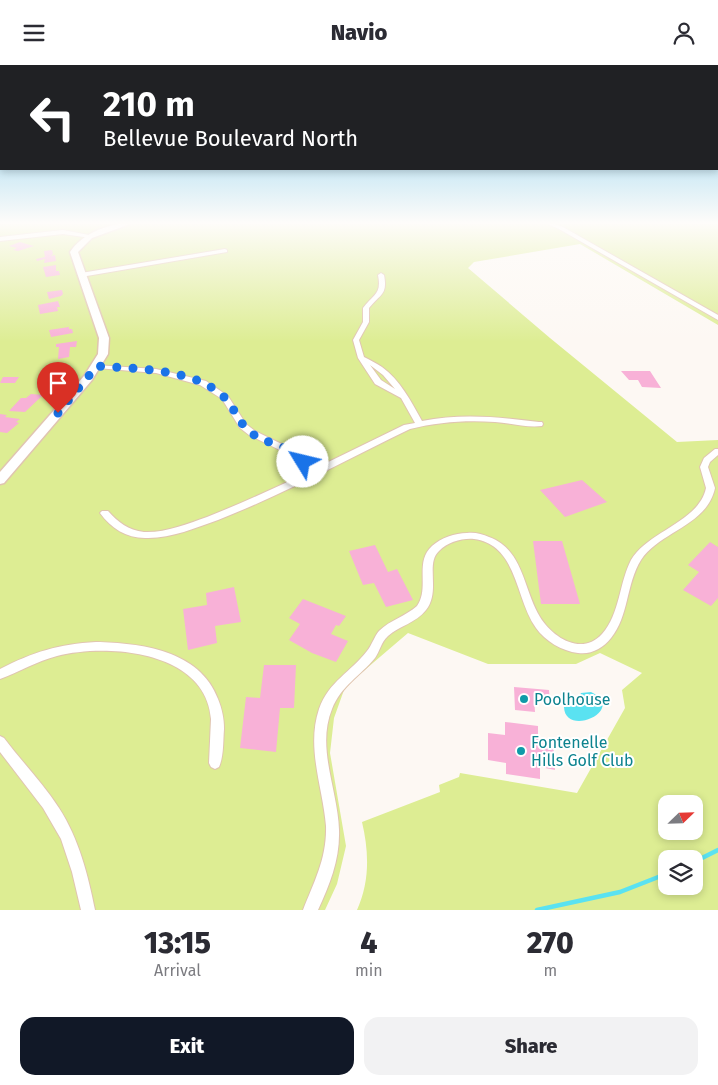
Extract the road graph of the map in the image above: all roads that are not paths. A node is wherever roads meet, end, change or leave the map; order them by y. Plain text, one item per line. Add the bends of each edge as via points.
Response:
1 (77, 263) edge
2 (150, 263) edge
3 (623, 263) edge
4 (81, 275) junction
5 (381, 275) dead end
6 (718, 318) edge
7 (361, 358) junction
8 (97, 366) junction
9 (402, 396) junction
10 (419, 423) junction
11 (539, 424) dead end
12 (718, 451) edge
13 (315, 472) junction
14 (0, 480) edge
15 (105, 513) dead end
16 (622, 604) joint
17 (0, 674) edge
18 (0, 742) edge
19 (214, 763) dead end
20 (88, 910) edge
21 (310, 910) edge

1 - 4 main road
2 - 4 street
3 - 6 street
4 - 8 main road via 105,346
5 - 7 street via 382,293 366,308 366,322 356,341
7 - 9 street via 384,373
7 - 9 street via 378,383
8 - 13 street via 156,371 203,383 225,398 243,426 291,452
8 - 14 main road
9 - 10 street
10 - 11 street via 474,418
10 - 13 street via 385,436
12 - 16 street via 705,463 711,490 707,498 689,519 636,559
13 - 15 street via 232,513 168,533 132,533 114,524
16 - 21 street via 599,644 578,650 552,637 539,625 516,567 491,540 480,535 456,536 431,552 427,567 430,587 427,600 420,610 383,634 373,651 334,692 326,707 320,751 333,846 328,868
17 - 19 street via 55,652 74,648 142,649 169,658 188,666 210,694 217,713
18 - 20 street via 54,812 82,877

